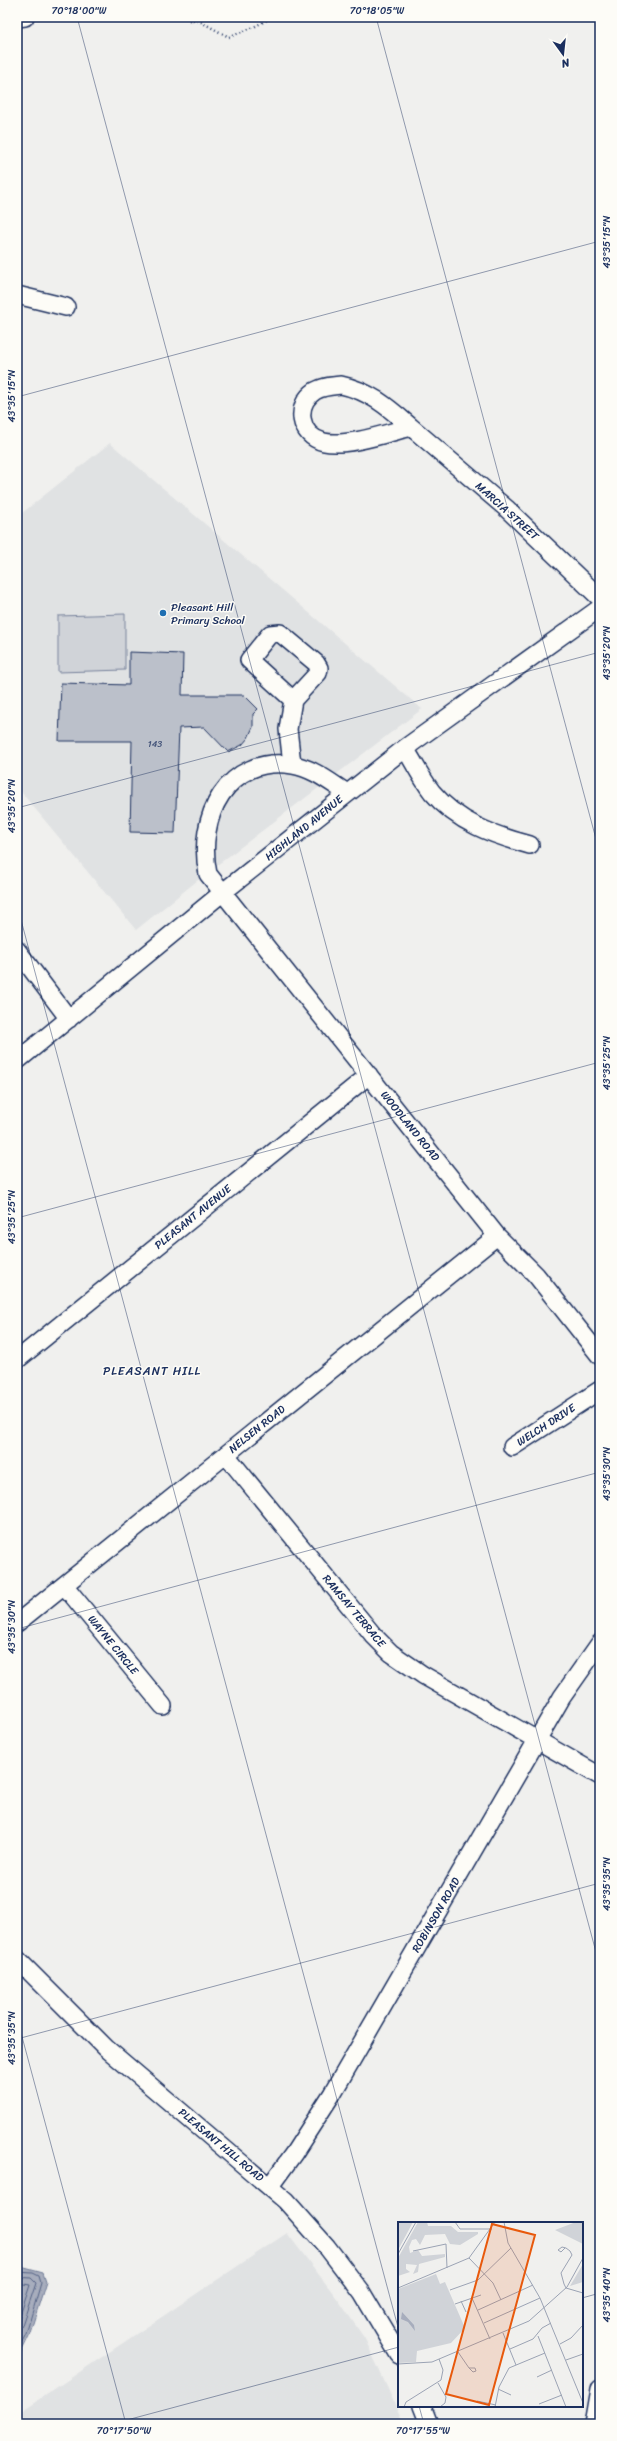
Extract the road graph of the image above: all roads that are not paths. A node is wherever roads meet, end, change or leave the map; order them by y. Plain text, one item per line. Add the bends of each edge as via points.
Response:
1 (25, 17) edge
2 (17, 18) edge
3 (17, 295) edge
4 (66, 307) dead end
5 (410, 427) junction
6 (600, 598) edge
7 (600, 608) edge
8 (293, 700) dead end
9 (405, 748) junction
10 (292, 764) junction
11 (347, 793) junction
12 (530, 845) dead end
13 (222, 893) junction
14 (17, 950) edge
15 (69, 1019) junction
16 (17, 1061) edge
17 (369, 1075) junction
18 (497, 1236) junction
19 (600, 1356) edge
20 (17, 1360) edge
21 (600, 1390) edge
22 (512, 1447) dead end
23 (226, 1455) junction
24 (64, 1585) junction
25 (17, 1623) edge
26 (600, 1643) edge
27 (163, 1706) dead end
28 (536, 1741) junction
29 (600, 1776) edge
30 (17, 1959) edge
31 (270, 2186) junction
32 (398, 2353) edge
33 (600, 2389) edge
34 (422, 2407) edge
35 (429, 2424) edge
36 (594, 2424) edge

1 - 2 street
3 - 4 street
5 - 5 street, MARCIA STREET via 370,395 356,388 341,385 328,386 316,391 305,400 300,417 308,434 323,442 338,443
5 - 6 street, MARCIA STREET via 506,508
7 - 9 street, HIGHLAND AVENUE
8 - 10 street via 288,729
9 - 11 street, HIGHLAND AVENUE
9 - 12 street via 432,792 450,810 496,836
10 - 11 street via 322,777
10 - 13 street, WOODLAND ROAD via 249,770 231,782 220,795 208,827 205,852 208,874
11 - 13 street, HIGHLAND AVENUE
13 - 15 street, HIGHLAND AVENUE
13 - 17 street, WOODLAND ROAD
14 - 15 street
15 - 16 street, HIGHLAND AVENUE
17 - 18 street, WOODLAND ROAD
17 - 20 street, PLEASANT AVENUE
18 - 19 street, WOODLAND ROAD via 536,1275
18 - 23 street, NELSEN ROAD
21 - 22 street, WELCH DRIVE
23 - 24 street, NELSEN ROAD
23 - 28 street, RAMSAY TERRACE via 381,1644 423,1675
24 - 25 street, NELSEN ROAD
24 - 27 street, WAYNE CIRCLE
26 - 28 street, ROBINSON ROAD via 580,1668
28 - 29 street, RAMSAY TERRACE
28 - 31 street, ROBINSON ROAD via 332,2094
30 - 31 street, PLEASANT HILL ROAD via 106,2048
31 - 32 street, PLEASANT HILL ROAD via 297,2213 353,2280
33 - 36 street
34 - 35 street

